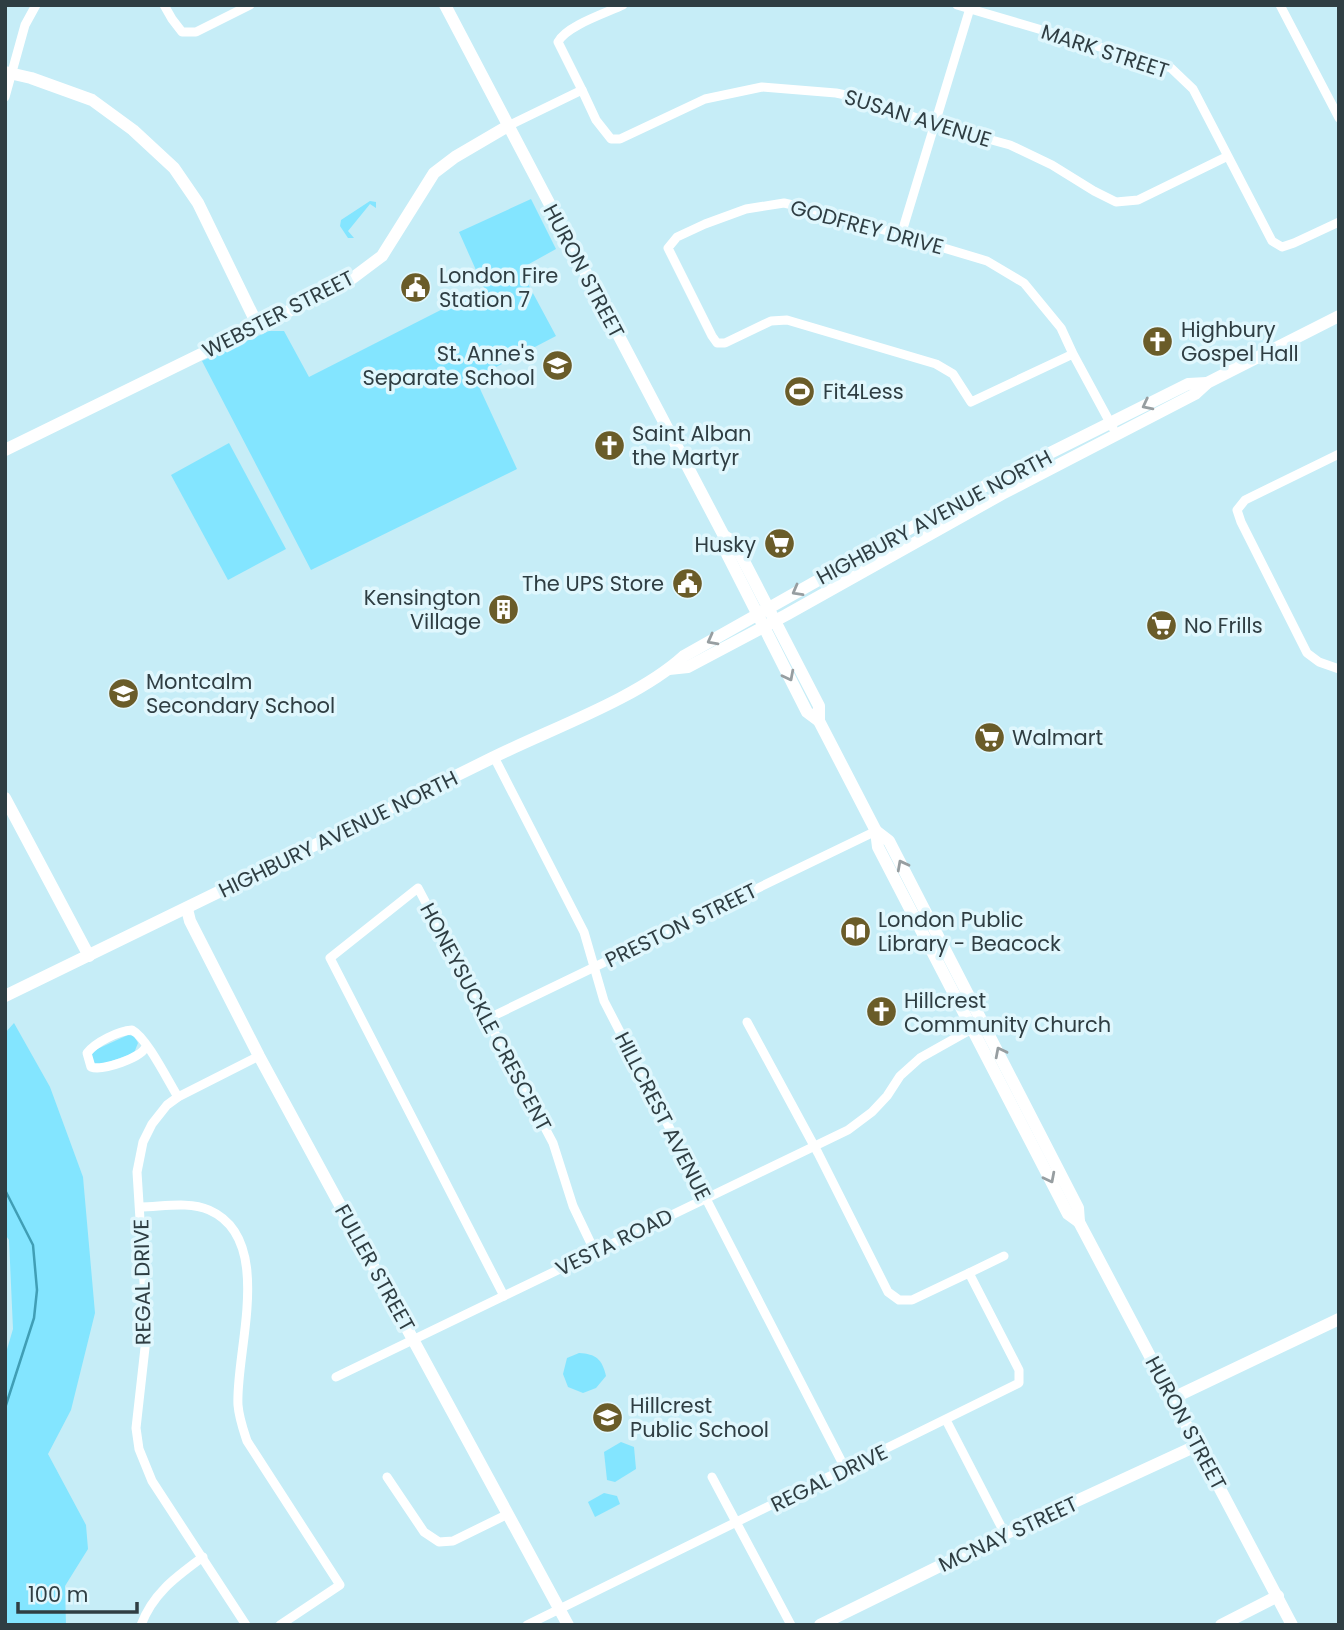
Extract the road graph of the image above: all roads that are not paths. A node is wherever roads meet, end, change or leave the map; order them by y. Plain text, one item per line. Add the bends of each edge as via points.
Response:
1 (36, 5) edge
2 (164, 5) edge
3 (250, 5) edge
4 (444, 5) edge
5 (623, 5) edge
6 (957, 5) edge
7 (1280, 5) edge
8 (970, 7) edge
9 (8, 73) edge
10 (582, 90) junction
11 (5, 97) edge
12 (1339, 118) edge
13 (933, 124) junction
14 (508, 126) junction
15 (1226, 157) junction
16 (1339, 222) edge
17 (901, 234) junction
18 (1339, 316) edge
19 (258, 326) junction
20 (1073, 354) junction
21 (1114, 429) junction
22 (5, 450) edge
23 (1339, 454) edge
24 (724, 536) junction
25 (769, 608) junction
26 (765, 621) junction
27 (1339, 669) edge
28 (494, 757) junction
29 (5, 798) edge
30 (876, 831) junction
31 (187, 909) junction
32 (89, 956) junction
33 (594, 967) junction
34 (5, 996) edge
35 (487, 1019) junction
36 (747, 1022) dead end
37 (978, 1025) junction
38 (146, 1046) junction
39 (259, 1056) junction
40 (177, 1097) junction
41 (814, 1145) junction
42 (706, 1198) junction
43 (140, 1207) junction
44 (595, 1252) junction
45 (1004, 1256) dead end
46 (969, 1273) junction
47 (504, 1296) junction
48 (1339, 1319) edge
49 (415, 1339) junction
50 (336, 1377) dead end
51 (1173, 1398) junction
52 (946, 1420) junction
53 (1198, 1446) junction
54 (846, 1470) junction
55 (387, 1477) dead end
56 (712, 1477) dead end
57 (508, 1514) junction
58 (736, 1524) junction
59 (1005, 1535) junction
60 (203, 1558) junction
61 (1278, 1597) junction
62 (560, 1609) junction
63 (141, 1625) edge
64 (246, 1625) edge
65 (279, 1625) edge
66 (527, 1625) edge
67 (568, 1625) edge
68 (790, 1625) edge
69 (820, 1625) edge
70 (1221, 1625) edge
71 (1292, 1625) edge

1 - 9 street
2 - 3 street via 182,32 196,32
4 - 14 main road, HURON STREET
5 - 10 street via 570,30 558,42
6 - 8 street, MARK STREET
7 - 12 street
8 - 13 street
8 - 15 street, MARK STREET via 1171,68 1193,89
9 - 11 street
9 - 19 main road via 92,100 174,167 198,203
10 - 13 street, SUSAN AVENUE via 611,139 620,139 705,99 762,87 865,99
10 - 14 street
13 - 15 street, SUSAN AVENUE via 1010,145 1116,202 1138,200
13 - 17 street
14 - 19 main road, WEBSTER STREET via 434,173 382,256 346,284
14 - 24 main road, HURON STREET
15 - 16 street, MARK STREET via 1272,242 1282,247
17 - 20 street, GODFREY DRIVE via 987,261 1024,283 1061,328
17 - 20 street, GODFREY DRIVE via 785,203 746,208 677,237 668,248 717,343 771,321 787,320 936,364 953,373 971,402
18 - 21 main road, HIGHBURY AVENUE NORTH via 1207,383 1188,384
19 - 22 main road, WEBSTER STREET
20 - 21 street, GODFREY DRIVE
21 -> 25 main road, HIGHBURY AVENUE NORTH via 994,481
21 - 26 main road, HIGHBURY AVENUE NORTH
23 - 27 street via 1245,500 1237,510 1307,653 1319,663
24 - 25 main road, HURON STREET via 734,542
24 - 26 main road, HURON STREET via 725,550
25 - 26 main road, HIGHBURY AVENUE NORTH
26 - 28 main road, HIGHBURY AVENUE NORTH via 684,656 616,699
26 - 30 main road, HURON STREET via 807,712 819,721
28 - 31 main road, HIGHBURY AVENUE NORTH
28 - 33 street, HILLCREST AVENUE via 583,932
29 - 32 main road
30 - 33 street, PRESTON STREET
30 - 37 main road, HURON STREET via 877,847
31 - 32 main road, HIGHBURY AVENUE NORTH
31 - 39 main road, FULLER STREET
32 - 34 main road, HIGHBURY AVENUE NORTH
33 - 35 street, PRESTON STREET
33 - 42 street, HILLCREST AVENUE via 604,1002
35 - 44 street, HONEYSUCKLE CRESCENT via 553,1143 573,1206
35 - 47 street, HONEYSUCKLE CRESCENT via 418,888 330,958
36 - 41 street
37 - 41 street, VESTA ROAD via 920,1058 872,1112 848,1130
37 - 51 main road, HURON STREET via 1068,1213 1079,1222
38 - 38 street via 139,1034 128,1030 92,1048 88,1061 98,1069 138,1056
38 - 40 street
39 - 40 street, REGAL DRIVE
39 - 49 main road, FULLER STREET
40 - 43 street, REGAL DRIVE via 152,1124 143,1142 137,1172
41 - 42 street, VESTA ROAD
41 - 46 street via 888,1292 899,1300 912,1300
42 - 44 street, VESTA ROAD
42 - 54 street, HILLCREST AVENUE
43 - 60 street, REGAL DRIVE via 147,1330 136,1428 139,1449 152,1481
43 - 65 street via 211,1210 239,1240 249,1301 240,1420 247,1441 340,1586
44 - 47 street, VESTA ROAD
45 - 46 street
46 - 52 street, REGAL DRIVE via 1019,1370 1019,1383
47 - 49 street, VESTA ROAD
48 - 51 main road
49 - 50 street, VESTA ROAD
49 - 57 main road, FULLER STREET
51 - 53 main road, HURON STREET
52 - 54 street, REGAL DRIVE
52 - 59 street
53 - 59 main road, MCNAY STREET
53 - 61 main road, HURON STREET
54 - 58 street, REGAL DRIVE
55 - 57 street via 425,1532 439,1542 453,1541
56 - 58 street
57 - 62 main road, FULLER STREET
58 - 62 street, REGAL DRIVE
58 - 68 street
59 - 69 main road, MCNAY STREET
60 - 63 street via 164,1586
60 - 64 street, REGAL DRIVE
61 - 70 main road
61 - 71 main road, HURON STREET
62 - 66 street, REGAL DRIVE
62 - 67 main road, FULLER STREET

